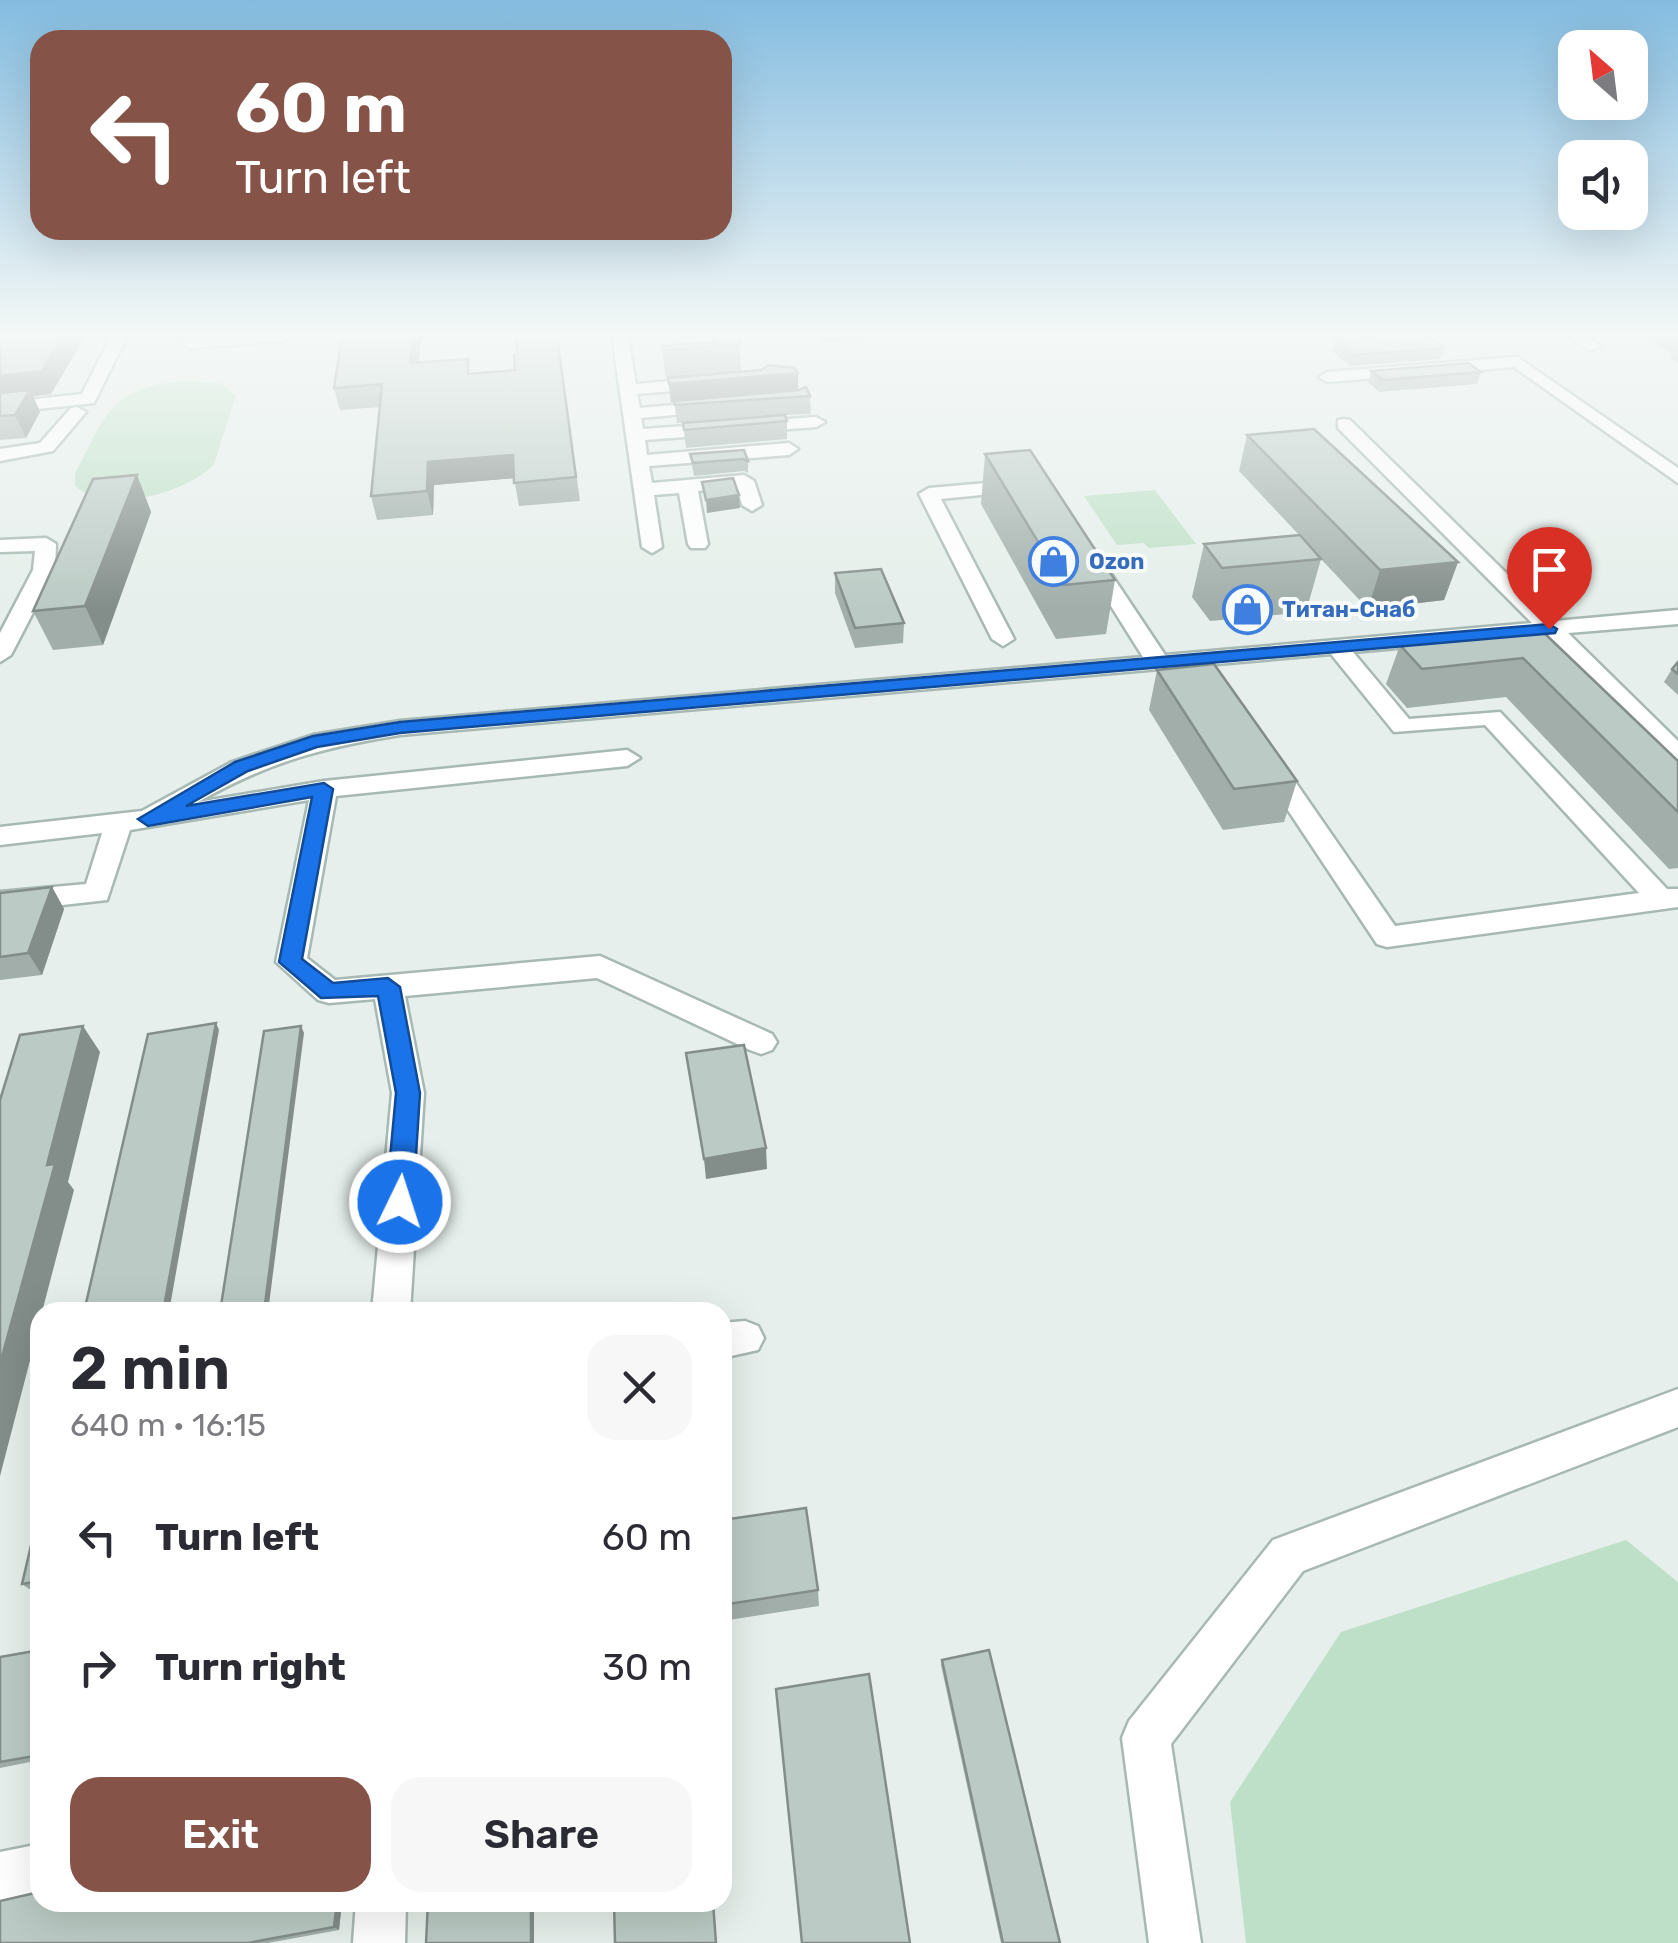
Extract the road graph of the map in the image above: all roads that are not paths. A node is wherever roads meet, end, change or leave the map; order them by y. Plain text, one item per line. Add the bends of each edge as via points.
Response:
1 (67, 427) edge
2 (634, 427) edge
3 (756, 427) edge
4 (1347, 427) edge
5 (1606, 427) edge
6 (635, 436) junction
7 (789, 449) dead end
8 (0, 456) edge
9 (639, 461) junction
10 (1678, 478) edge
11 (1043, 484) edge
12 (688, 486) junction
13 (644, 490) junction
14 (752, 505) dead end
15 (698, 544) dead end
16 (0, 546) edge
17 (652, 546) dead end
18 (1085, 549) edge
19 (1678, 617) edge
20 (1549, 629) junction
21 (1003, 639) dead end
22 (1337, 647) junction
23 (0, 655) edge
24 (1200, 659) junction
25 (1158, 662) junction
26 (1222, 692) edge
27 (1255, 741) edge
28 (1678, 756) edge
29 (627, 758) dead end
30 (324, 789) junction
31 (148, 819) junction
32 (119, 822) junction
33 (0, 836) edge
34 (1669, 899) edge
35 (0, 902) edge
36 (388, 987) junction
37 (760, 1042) dead end
38 (392, 1302) edge
39 (1678, 1408) edge
40 (30, 1871) edge
41 (0, 1877) edge
42 (381, 1912) edge
43 (379, 1943) edge
44 (1175, 1943) edge

1 - 8 street via 56,444
2 - 6 street
3 - 6 street
4 - 20 street
5 - 10 street
6 - 9 street
7 - 9 street
9 - 13 street
11 - 21 street via 930,494
12 - 13 street
12 - 14 street via 744,481
12 - 15 street
13 - 17 street
16 - 23 street via 46,544 44,570
18 - 25 street
19 - 20 street
20 - 22 street
20 - 28 street
22 - 24 street
22 - 34 street via 1403,727 1490,717
24 - 25 street
24 - 26 street
25 - 31 street via 400,728 313,742 242,766
27 - 34 street via 1387,936
29 - 30 street
30 - 31 street
30 - 36 street via 290,962 329,992
31 - 32 street
32 - 33 street
32 - 35 street via 97,893
36 - 37 street via 600,967
36 - 38 street via 408,1093
39 - 44 street via 1288,1555 1146,1738
40 - 41 street
42 - 43 street

